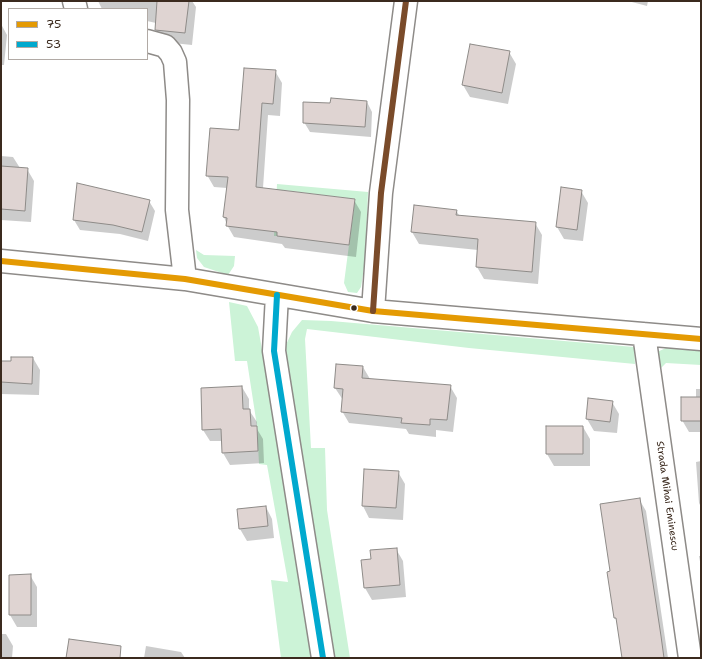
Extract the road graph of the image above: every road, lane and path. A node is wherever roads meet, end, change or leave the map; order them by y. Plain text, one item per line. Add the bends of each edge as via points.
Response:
1 (406, 1) edge
2 (148, 41) edge
3 (1, 261) edge
4 (185, 279) junction
5 (277, 295) junction
6 (373, 311) junction
7 (644, 334) junction
8 (701, 339) edge
9 (323, 658) edge
10 (690, 658) edge

1 - 6 street via 381,193
2 - 4 street via 165,46 175,62 178,100 177,210
3 - 4 street
4 - 5 street
5 - 6 street
5 - 9 street via 274,351
6 - 7 street
7 - 8 street
7 - 10 street, Strada Mihai Eminescu

